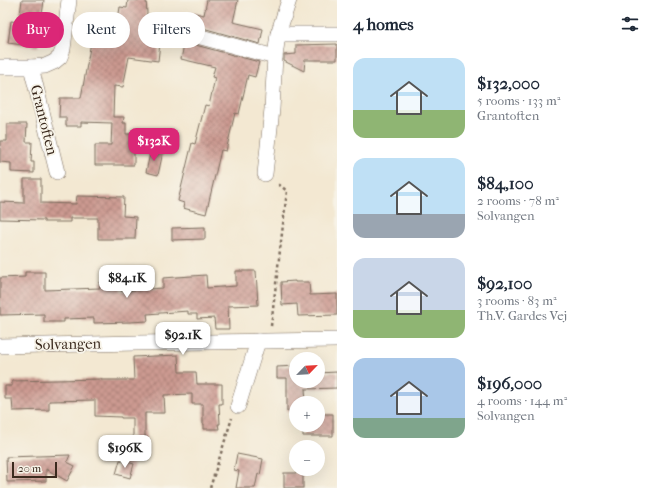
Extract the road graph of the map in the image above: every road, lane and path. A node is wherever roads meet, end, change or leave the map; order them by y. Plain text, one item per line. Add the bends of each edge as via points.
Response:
1 (69, 0) edge
2 (289, 0) edge
3 (278, 34) junction
4 (337, 34) edge
5 (205, 38) edge
6 (275, 56) junction
7 (0, 67) edge
8 (31, 67) junction
9 (58, 172) dead end
10 (265, 174) joint
11 (337, 340) edge
12 (264, 341) junction
13 (0, 346) edge
14 (238, 406) joint
15 (210, 488) edge

1 - 8 street via 60,57 45,66
2 - 3 street
3 - 4 street
3 - 6 street
5 - 6 street
6 - 10 street
7 - 8 street
8 - 9 street, Grantoften
10 - 12 path via 287,191
11 - 12 street, Solvangen
12 - 13 street, Solvangen
12 - 14 street
14 - 15 path via 235,408

